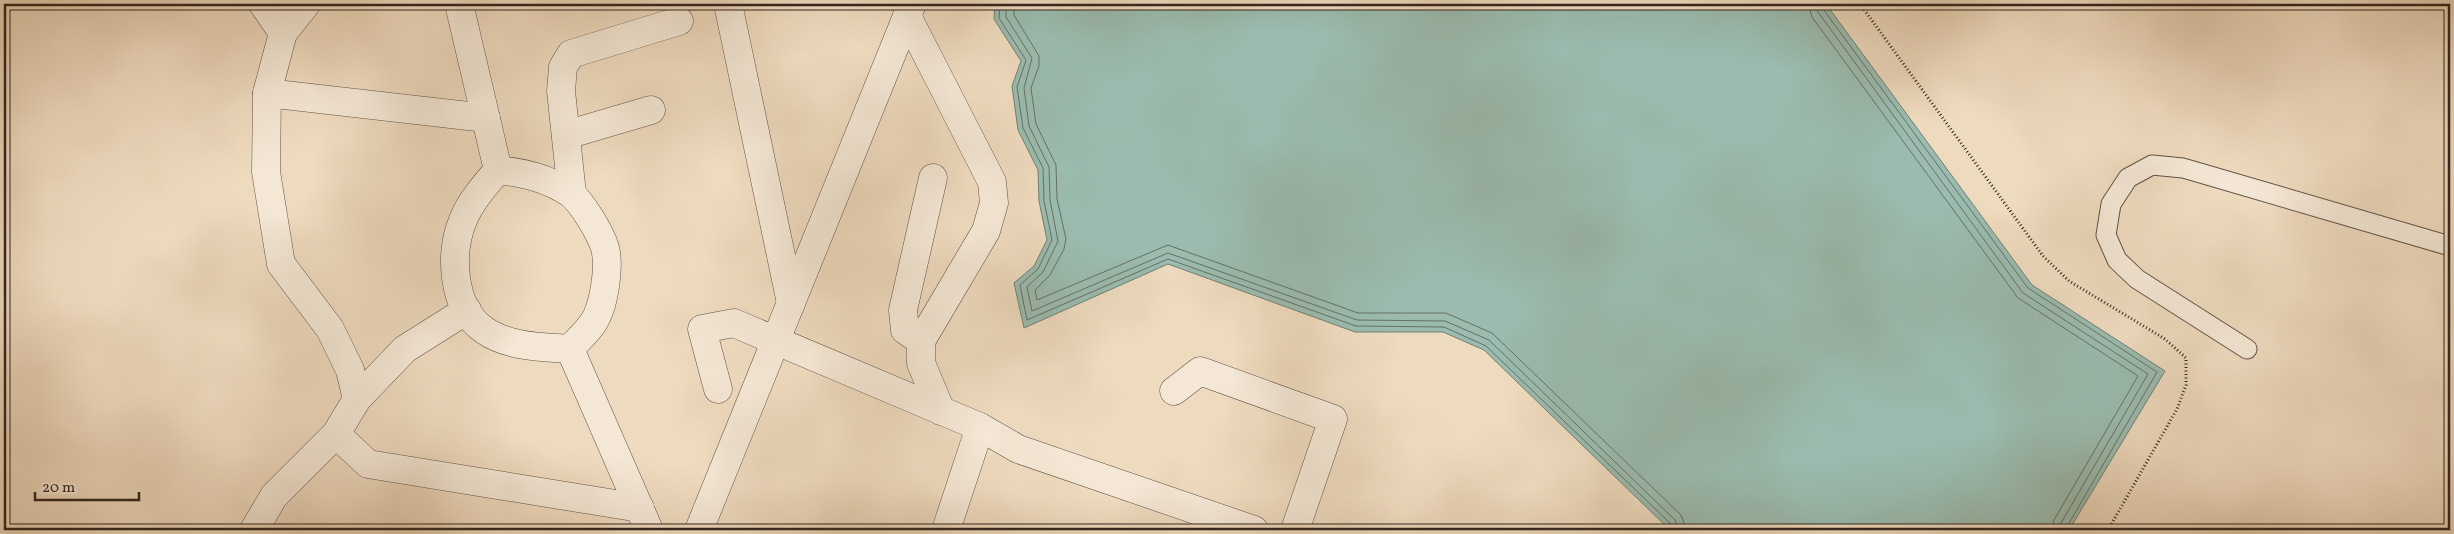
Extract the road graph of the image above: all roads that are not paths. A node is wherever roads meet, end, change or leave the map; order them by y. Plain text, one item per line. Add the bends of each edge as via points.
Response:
1 (263, 4) edge
2 (306, 4) edge
3 (460, 4) edge
4 (728, 4) edge
5 (909, 10) edge
6 (679, 21) dead end
7 (283, 33) junction
8 (267, 93) junction
9 (651, 110) dead end
10 (486, 118) junction
11 (566, 136) junction
12 (498, 170) junction
13 (933, 178) dead end
14 (572, 194) junction
15 (2450, 246) edge
16 (791, 303) junction
17 (466, 310) junction
18 (776, 340) junction
19 (921, 341) junction
20 (570, 349) junction
21 (2248, 349) dead end
22 (718, 389) dead end
23 (1174, 391) dead end
24 (357, 400) junction
25 (942, 411) junction
26 (980, 427) junction
27 (336, 434) junction
28 (644, 519) edge
29 (254, 530) edge
30 (699, 530) edge
31 (946, 530) edge
32 (1254, 530) edge
33 (1295, 530) edge

1 - 7 street
2 - 7 street
3 - 10 street
4 - 16 street
5 - 16 street
5 - 19 street via 992,182 994,203 986,231
6 - 11 street via 571,54 563,67 561,91
7 - 8 street
8 - 10 street
8 - 24 street via 266,172 281,264 330,329 350,370
9 - 11 street
10 - 12 street
11 - 14 street
12 - 14 street via 548,180
12 - 17 street via 477,195 462,221 455,254 456,282
13 - 19 street via 903,310 905,330
14 - 20 street via 583,206 605,248 606,284 594,322
15 - 21 lane via 2183,168 2152,165 2128,178 2111,204 2106,235 2117,260 2138,279
16 - 18 street
17 - 20 street via 484,330 507,340 535,347
17 - 24 street via 405,349
18 - 22 street via 734,323 702,329
18 - 25 street
18 - 30 street
19 - 25 street via 921,363
20 - 28 street
23 - 33 street via 1200,371 1333,419
24 - 27 street
25 - 26 street
26 - 31 street
26 - 32 street via 1018,449
27 - 28 street via 368,464
27 - 29 street via 274,496

